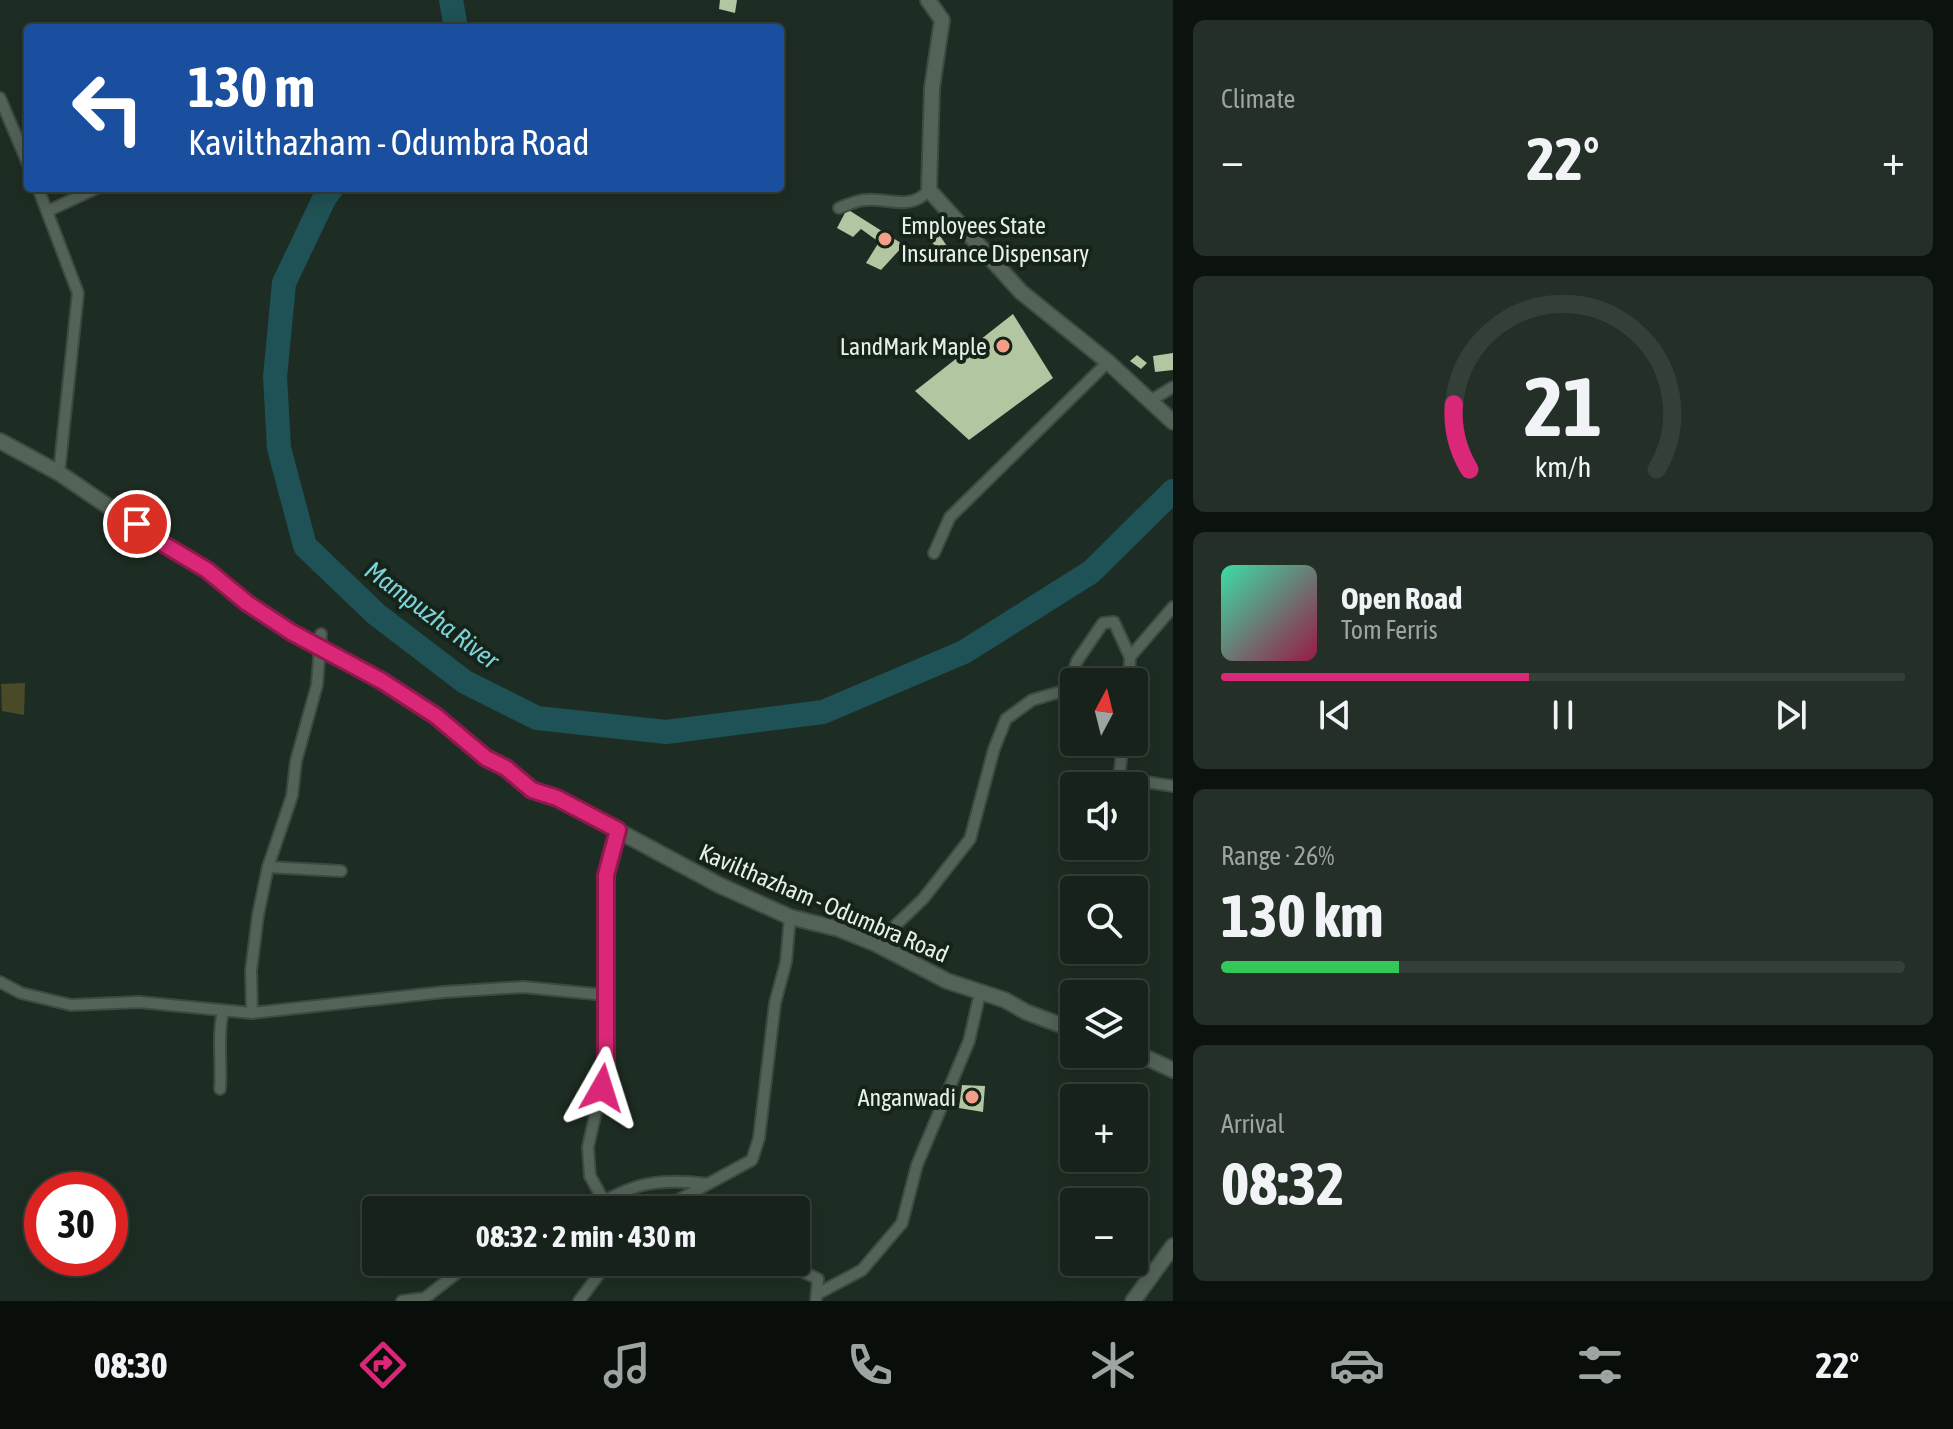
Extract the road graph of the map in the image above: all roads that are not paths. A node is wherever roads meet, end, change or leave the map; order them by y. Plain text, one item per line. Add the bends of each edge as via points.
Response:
1 (928, 0) edge
2 (0, 98) edge
3 (24, 155) edge
4 (929, 190) junction
5 (40, 192) edge
6 (88, 192) edge
7 (839, 208) dead end
8 (48, 211) junction
9 (1108, 362) junction
10 (1173, 387) edge
11 (1150, 401) junction
12 (1172, 421) edge
13 (0, 441) edge
14 (59, 473) junction
15 (934, 553) dead end
16 (1173, 607) edge
17 (321, 634) dead end
18 (321, 650) junction
19 (1130, 657) junction
20 (1130, 668) edge
21 (1121, 756) edge
22 (1173, 786) edge
23 (618, 830) junction
24 (268, 867) junction
25 (341, 871) dead end
26 (790, 917) junction
27 (876, 944) junction
28 (0, 982) edge
29 (980, 993) junction
30 (606, 995) junction
31 (223, 1011) junction
32 (252, 1013) junction
33 (1060, 1025) edge
34 (1148, 1058) edge
35 (1173, 1070) edge
36 (220, 1089) dead end
37 (708, 1184) junction
38 (601, 1196) edge
39 (623, 1196) edge
40 (689, 1196) edge
41 (1173, 1246) edge
42 (810, 1275) edge
43 (453, 1276) edge
44 (598, 1276) edge
45 (816, 1297) edge
46 (423, 1299) edge
47 (402, 1301) edge
48 (579, 1301) edge
49 (1133, 1301) edge

1 - 4 main road via 942,20 932,88
2 - 3 street
4 - 7 street via 921,199 864,200
4 - 9 main road via 1021,292
5 - 8 street
6 - 8 street
8 - 14 street via 78,293
9 - 11 main road
9 - 15 street via 950,517
10 - 11 street
11 - 12 main road
13 - 14 main road, Kavilthazham - Odumbra Road
14 - 18 main road, Kavilthazham - Odumbra Road
16 - 19 street
17 - 18 street
18 - 23 main road, Kavilthazham - Odumbra Road via 436,716 532,790
18 - 24 street via 292,796
19 - 20 street
19 - 27 street via 1114,622 1103,623 1077,661 1067,690 1032,700 1006,719 970,839 923,899
21 - 22 street via 1119,778
23 - 26 main road, Kavilthazham - Odumbra Road
23 - 30 street via 606,875
24 - 25 street
24 - 32 street via 251,971
26 - 27 main road, Kavilthazham - Odumbra Road
26 - 37 street via 759,1138 752,1160
27 - 29 main road, Kavilthazham - Odumbra Road
28 - 31 street via 71,1005 139,1002
29 - 33 main road, Kavilthazham - Odumbra Road
29 - 45 street via 969,1041 917,1165 902,1223 862,1270
30 - 32 street via 523,987
30 - 38 street via 606,1067 588,1147 590,1176
31 - 32 street
31 - 36 street
34 - 35 main road
37 - 39 street via 681,1180 638,1187
37 - 40 street
41 - 49 main road
42 - 45 street via 818,1279
43 - 46 street
44 - 48 street
46 - 47 street

